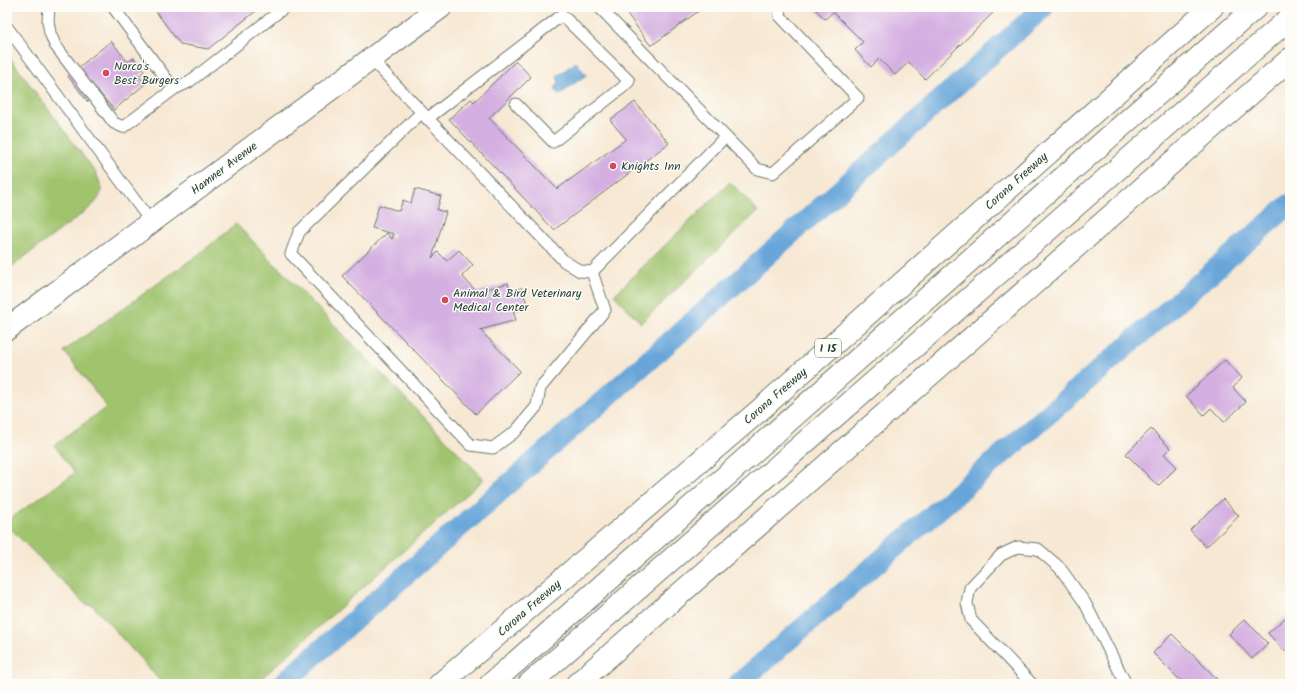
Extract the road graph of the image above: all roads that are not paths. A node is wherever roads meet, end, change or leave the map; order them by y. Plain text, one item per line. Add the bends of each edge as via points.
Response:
1 (49, 7) edge
2 (113, 7) edge
3 (285, 7) edge
4 (441, 7) edge
5 (599, 7) edge
6 (779, 7) edge
7 (1212, 7) edge
8 (1256, 7) edge
9 (1290, 18) edge
10 (7, 27) edge
11 (371, 59) junction
12 (1290, 59) edge
13 (174, 89) junction
14 (516, 104) dead end
15 (424, 116) junction
16 (725, 136) junction
17 (151, 222) junction
18 (592, 272) junction
19 (925, 301) junction
20 (941, 324) junction
21 (7, 329) edge
22 (761, 409) junction
23 (816, 473) junction
24 (440, 684) edge
25 (491, 684) edge
26 (529, 684) edge
27 (577, 684) edge
28 (1032, 684) edge
29 (1126, 684) edge

1 - 13 lane via 48,22 55,45 114,123 123,127
2 - 13 lane
3 - 13 lane via 189,82
4 - 11 main road, Hamner Avenue
5 - 16 lane
6 - 16 lane via 780,16 858,98 773,173 757,169
7 - 22 main road, Corona Freeway / I 15
8 - 19 main road
9 - 20 main road
10 - 17 lane
11 - 15 lane
11 - 17 main road, Hamner Avenue
12 - 23 main road
14 - 15 lane via 553,142 629,81 562,16
15 - 18 lane via 564,261 580,271
15 - 18 lane via 299,232 292,254 471,445 493,448 516,431 537,406 540,388 605,310
16 - 18 lane
17 - 21 main road, Hamner Avenue
19 - 22 main road, I 15
19 - 25 main road
20 - 23 main road
20 - 26 main road
22 - 24 main road, Corona Freeway / I 15
23 - 27 main road
28 - 29 lane via 971,620 967,603 970,588 1001,555 1018,547 1038,549 1060,568 1085,603

